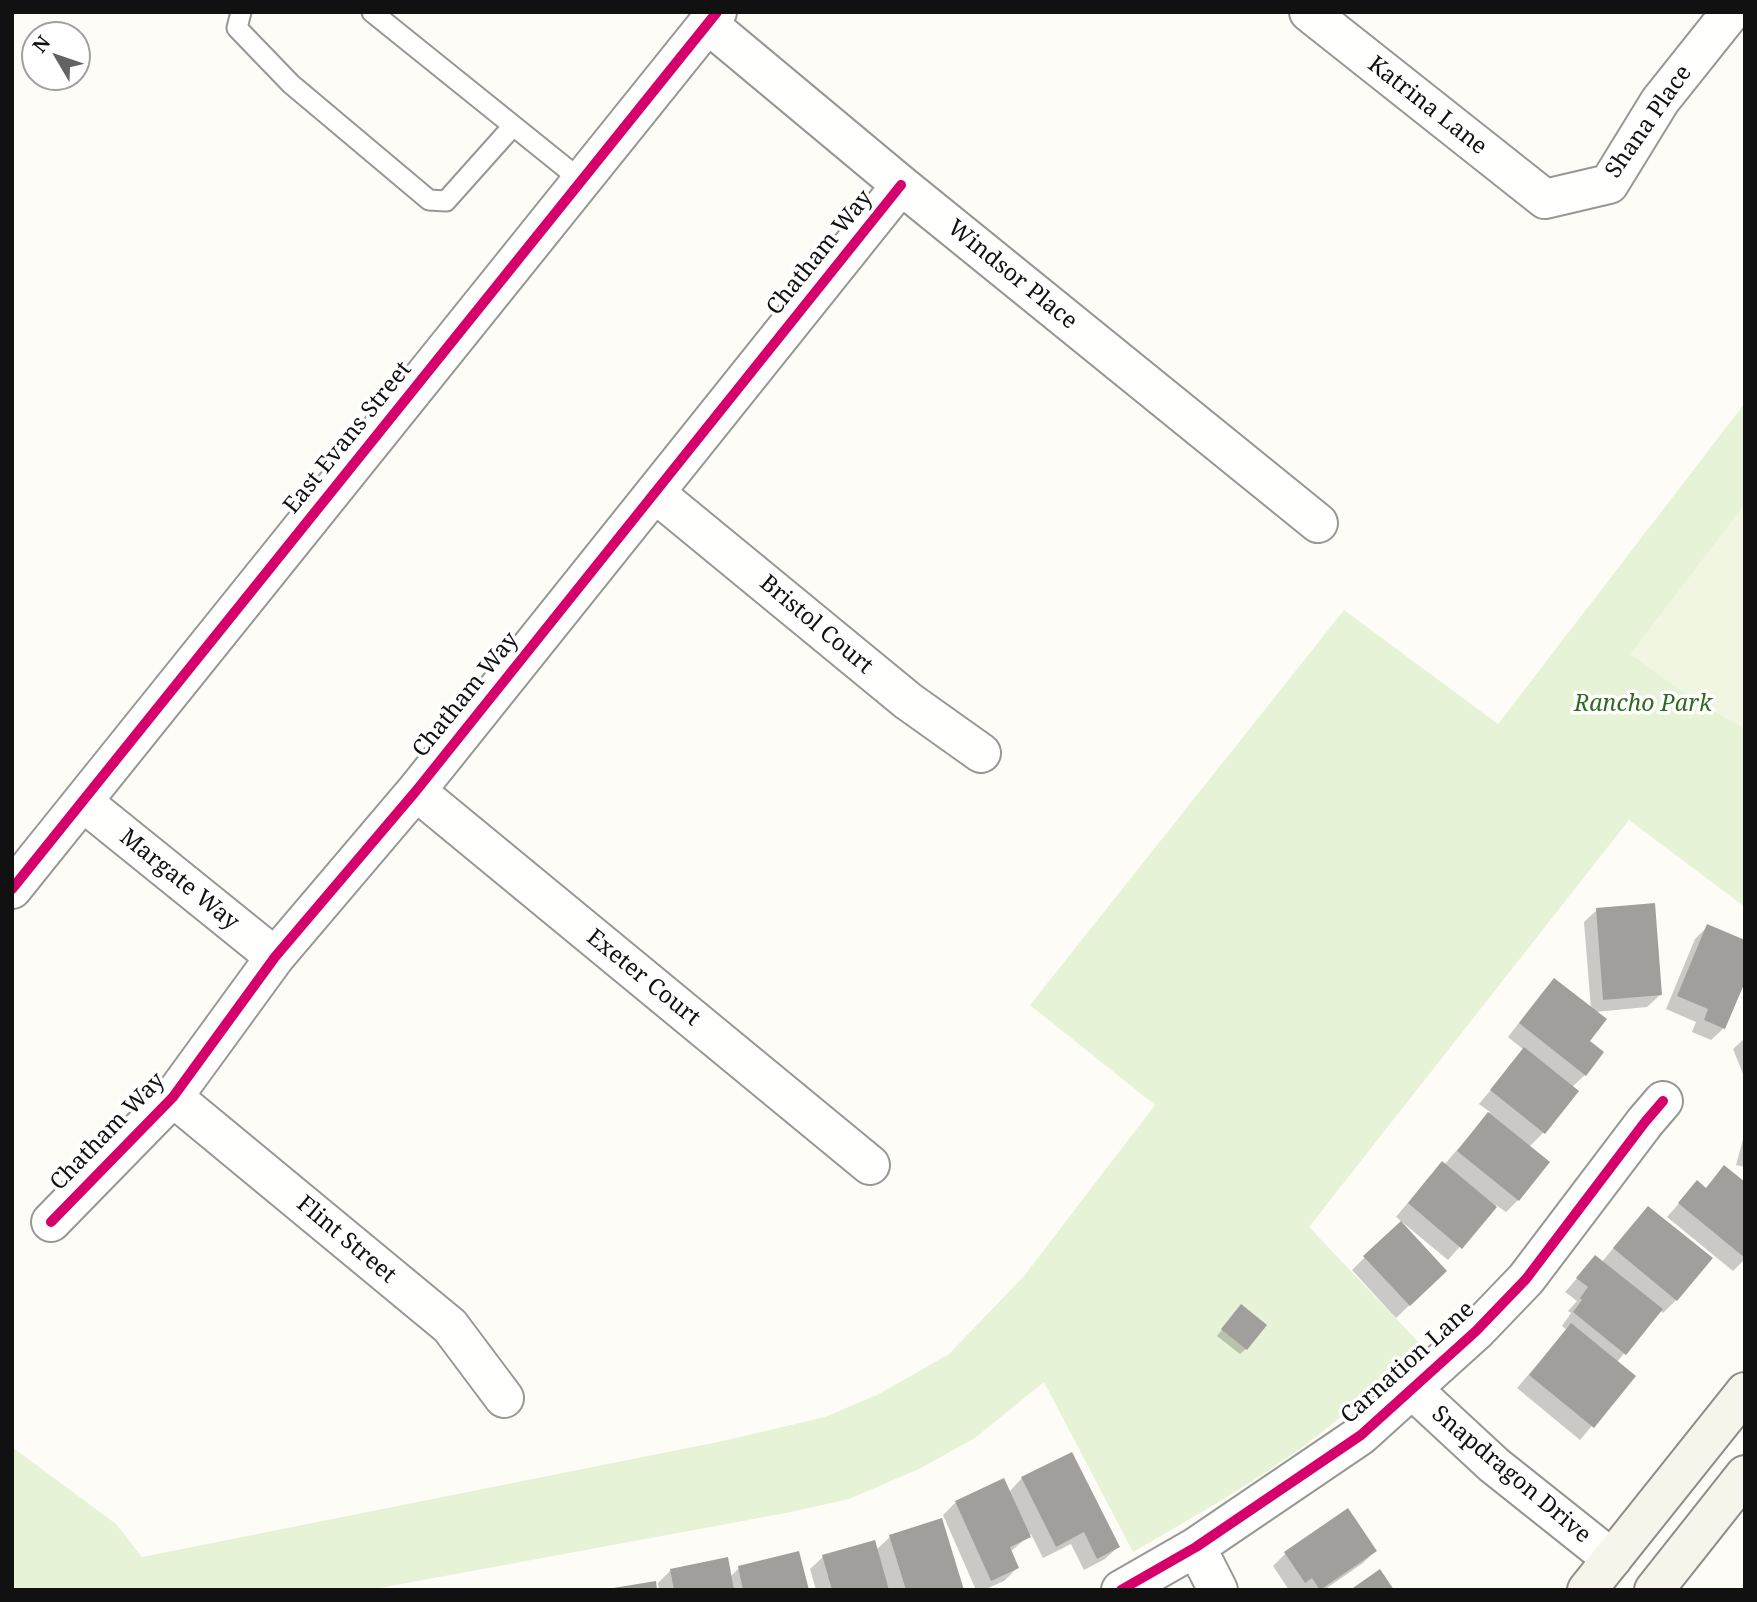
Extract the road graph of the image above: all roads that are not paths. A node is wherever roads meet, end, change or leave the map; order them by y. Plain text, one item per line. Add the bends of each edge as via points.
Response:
1 (241, 12) edge
2 (372, 12) edge
3 (1309, 12) edge
4 (1731, 12) edge
5 (712, 18) edge
6 (513, 126) junction
7 (582, 181) junction
8 (901, 185) junction
9 (1545, 199) joint
10 (655, 493) junction
11 (1318, 523) dead end
12 (981, 753) dead end
13 (416, 792) junction
14 (83, 802) junction
15 (12, 889) edge
16 (275, 957) junction
17 (173, 1097) junction
18 (1663, 1101) dead end
19 (870, 1165) dead end
20 (51, 1222) dead end
21 (1412, 1389) junction
22 (1745, 1392) edge
23 (505, 1398) dead end
24 (1745, 1475) edge
25 (1196, 1547) junction
26 (1612, 1559) junction
27 (1121, 1590) edge
28 (1217, 1590) edge
29 (1587, 1590) edge
30 (1654, 1590) edge

1 - 6 lane via 237,27 291,84 429,200 446,201
2 - 6 lane
3 - 9 street, Katrina Lane
4 - 9 street, Shana Place via 1660,101 1609,184
5 - 7 street, East Evans Street
5 - 8 street, Windsor Place
6 - 7 lane
7 - 14 street, East Evans Street
8 - 10 street, Chatham Way
8 - 11 street, Windsor Place
10 - 12 street, Bristol Court via 908,701
10 - 13 street, Chatham Way
13 - 16 street, Chatham Way
13 - 19 street, Exeter Court
14 - 15 street, East Evans Street
14 - 16 street, Margate Way
16 - 17 street, Chatham Way
17 - 20 street, Chatham Way
17 - 23 street, Flint Street via 450,1326
18 - 21 street, Carnation Lane via 1526,1279
21 - 25 street, Carnation Lane via 1361,1435
21 - 26 street, Snapdragon Drive via 1494,1465
22 - 26 main road
24 - 30 main road
25 - 27 street, Carnation Lane
25 - 28 street
26 - 29 main road

